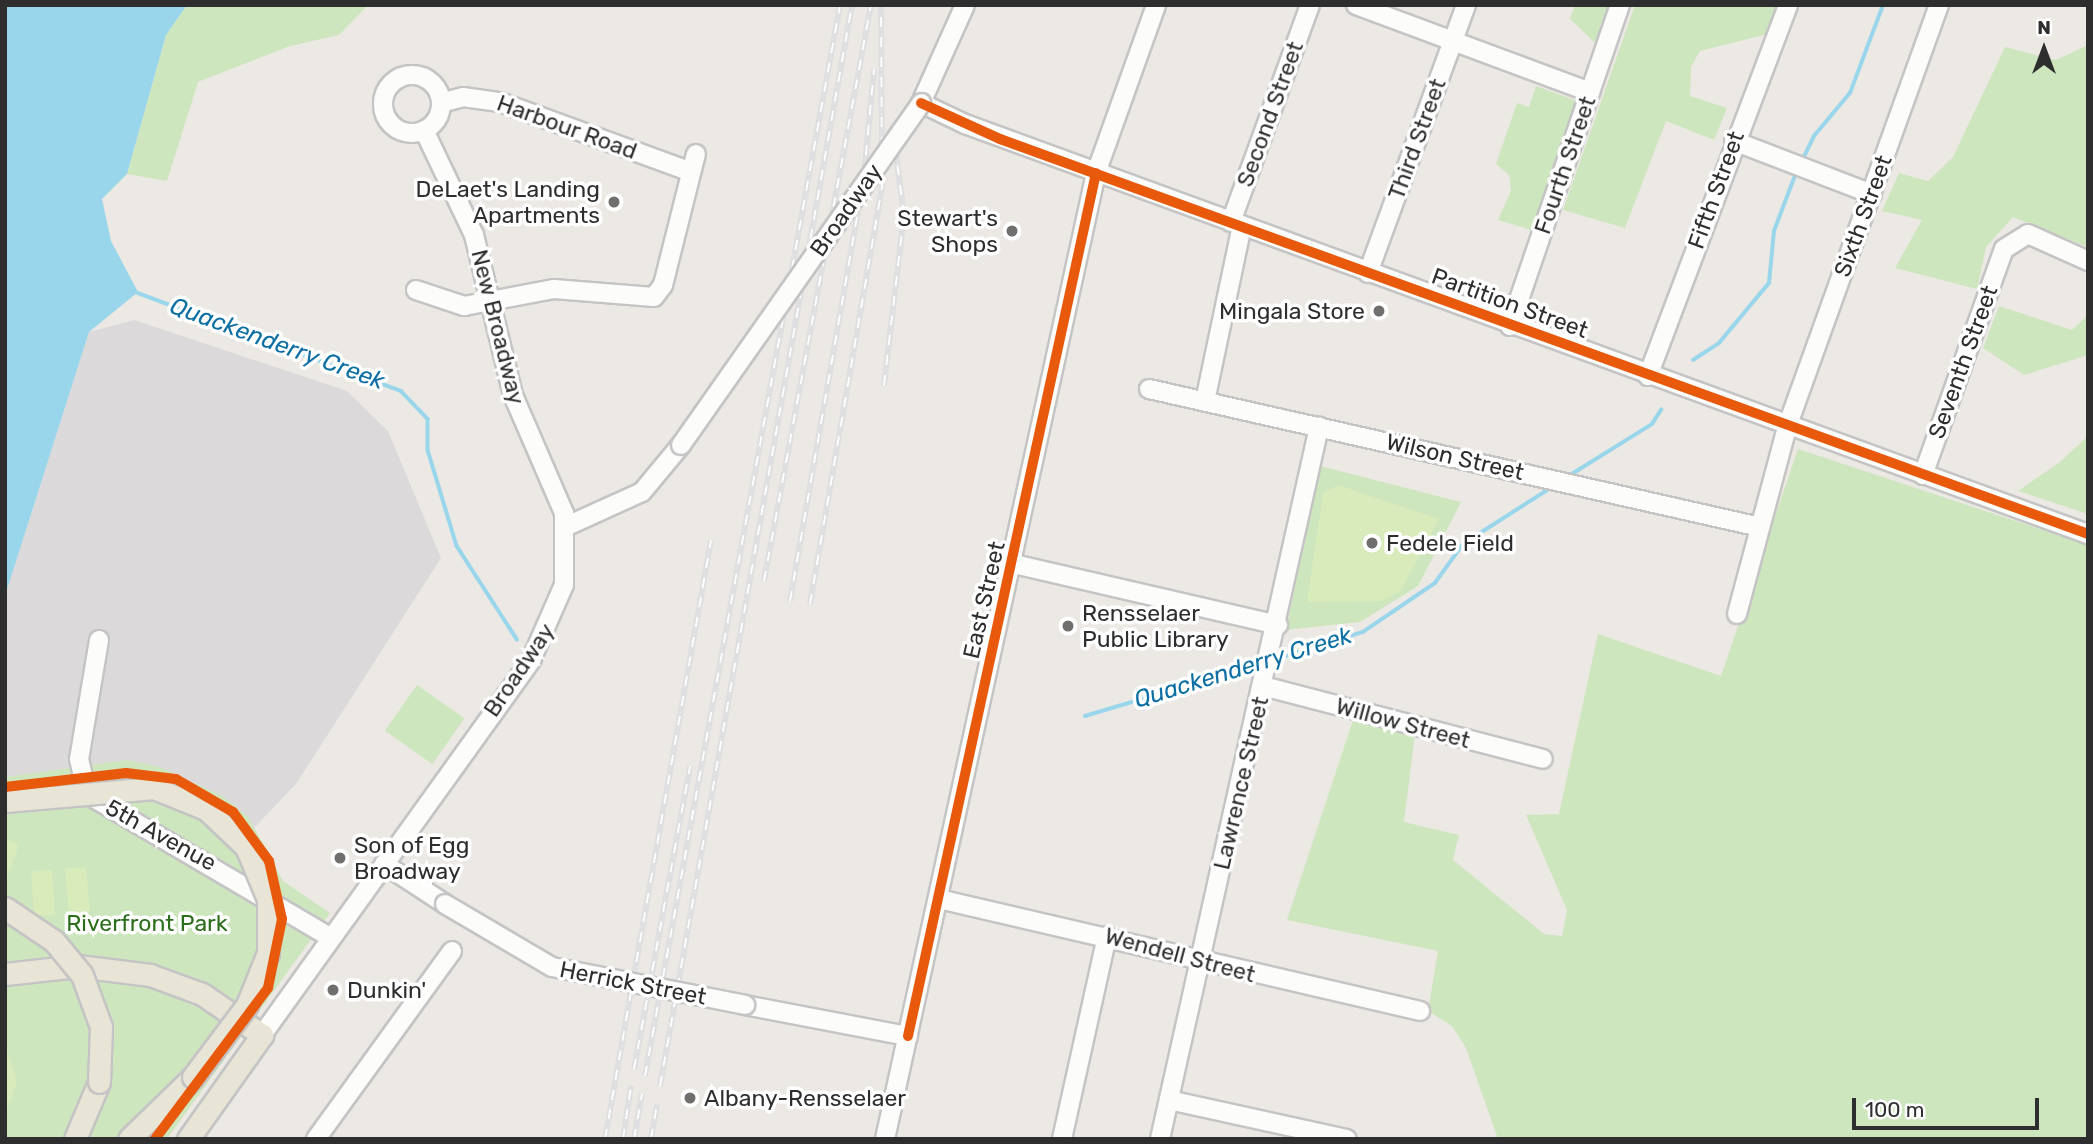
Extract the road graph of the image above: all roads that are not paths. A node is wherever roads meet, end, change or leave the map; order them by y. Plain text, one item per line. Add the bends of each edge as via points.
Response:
1 (965, 5) edge
2 (1156, 5) edge
3 (1310, 5) edge
4 (1356, 5) edge
5 (1466, 5) edge
6 (1620, 5) edge
7 (1788, 5) edge
8 (1939, 5) edge
9 (1453, 41) junction
10 (1590, 92) junction
11 (441, 103) junction
12 (921, 103) junction
13 (424, 130) junction
14 (1734, 141) junction
15 (1096, 173) junction
16 (1872, 194) junction
17 (1237, 224) junction
18 (2088, 261) edge
19 (1368, 273) junction
20 (416, 290) dead end
21 (493, 301) junction
22 (1510, 326) junction
23 (1648, 376) junction
24 (1149, 389) dead end
25 (1205, 401) junction
26 (1319, 427) junction
27 (1787, 427) junction
28 (1923, 475) junction
29 (567, 526) junction
30 (1760, 527) junction
31 (2088, 534) edge
32 (1014, 564) junction
33 (1737, 614) dead end
34 (1278, 625) junction
35 (99, 640) dead end
36 (1264, 680) junction
37 (1544, 759) dead end
38 (5, 801) edge
39 (384, 864) junction
40 (939, 899) junction
41 (5, 908) edge
42 (1107, 936) junction
43 (331, 938) junction
44 (452, 951) dead end
45 (1201, 961) junction
46 (5, 974) edge
47 (1420, 1011) dead end
48 (262, 1034) junction
49 (908, 1036) junction
50 (1168, 1100) junction
51 (197, 1136) edge
52 (75, 1139) edge
53 (129, 1139) edge
54 (316, 1139) edge
55 (885, 1139) edge
56 (1062, 1139) edge
57 (1160, 1139) edge
58 (1347, 1139) edge

1 - 12 street, Broadway
2 - 15 street, East Street
3 - 17 street, Second Street
4 - 9 street
5 - 9 street, Third Street
6 - 10 street, Fourth Street
7 - 14 street, Fifth Street
8 - 16 street, Sixth Street
9 - 10 street
9 - 19 street, Third Street
10 - 22 street, Fourth Street
11 - 13 street
11 - 13 street via 435,87 420,77 401,78 386,90 383,111 390,124 407,133
11 - 21 street, Harbour Road via 463,97 500,102 693,163 654,297 554,289
12 - 15 street, Partition Street
12 - 29 street, Broadway, bridge via 681,445 642,492
13 - 21 street, New Broadway via 468,219
14 - 16 street
14 - 23 street, Fifth Street
15 - 17 street, Partition Street
15 - 32 street, East Street
16 - 27 street, Sixth Street
17 - 19 street, Partition Street
17 - 25 street, Second Street
18 - 28 street, Seventh Street via 2028,234 2004,249
19 - 22 street, Partition Street
20 - 21 street via 455,305
21 - 29 street, New Broadway via 513,395
22 - 23 street, Partition Street
23 - 27 street, Partition Street
24 - 25 street, Wilson Street
25 - 26 street, Wilson Street
26 - 30 street, Wilson Street
26 - 34 street, Lawrence Street
27 - 28 street, Partition Street
27 - 30 street, Sixth Street
28 - 31 street, Partition Street
29 - 39 street, Broadway via 564,585 548,633
30 - 33 street, Sixth Street
32 - 34 street
32 - 40 street, East Street
34 - 36 street, Lawrence Street
35 - 43 street, 5th Avenue via 79,759 87,794
36 - 37 street, Willow Street
36 - 45 street, Lawrence Street
38 - 53 main road, bridge via 122,786 165,790 223,822 262,876 271,931 252,995 193,1077
39 - 43 street, Broadway
39 - 49 street, Herrick Street, bridge via 552,967
40 - 42 street, Wendell Street
40 - 49 street, East Street
41 - 52 main road, bridge via 61,948 95,1005 101,1072
42 - 45 street, Wendell Street
42 - 56 street
43 - 48 street, Broadway
44 - 54 street
45 - 47 street, Wendell Street
45 - 50 street, Lawrence Street
46 - 48 main road via 78,966 150,975 202,994
48 - 51 main road, Broadway
49 - 55 street, East Street
50 - 57 street, Lawrence Street
50 - 58 street

